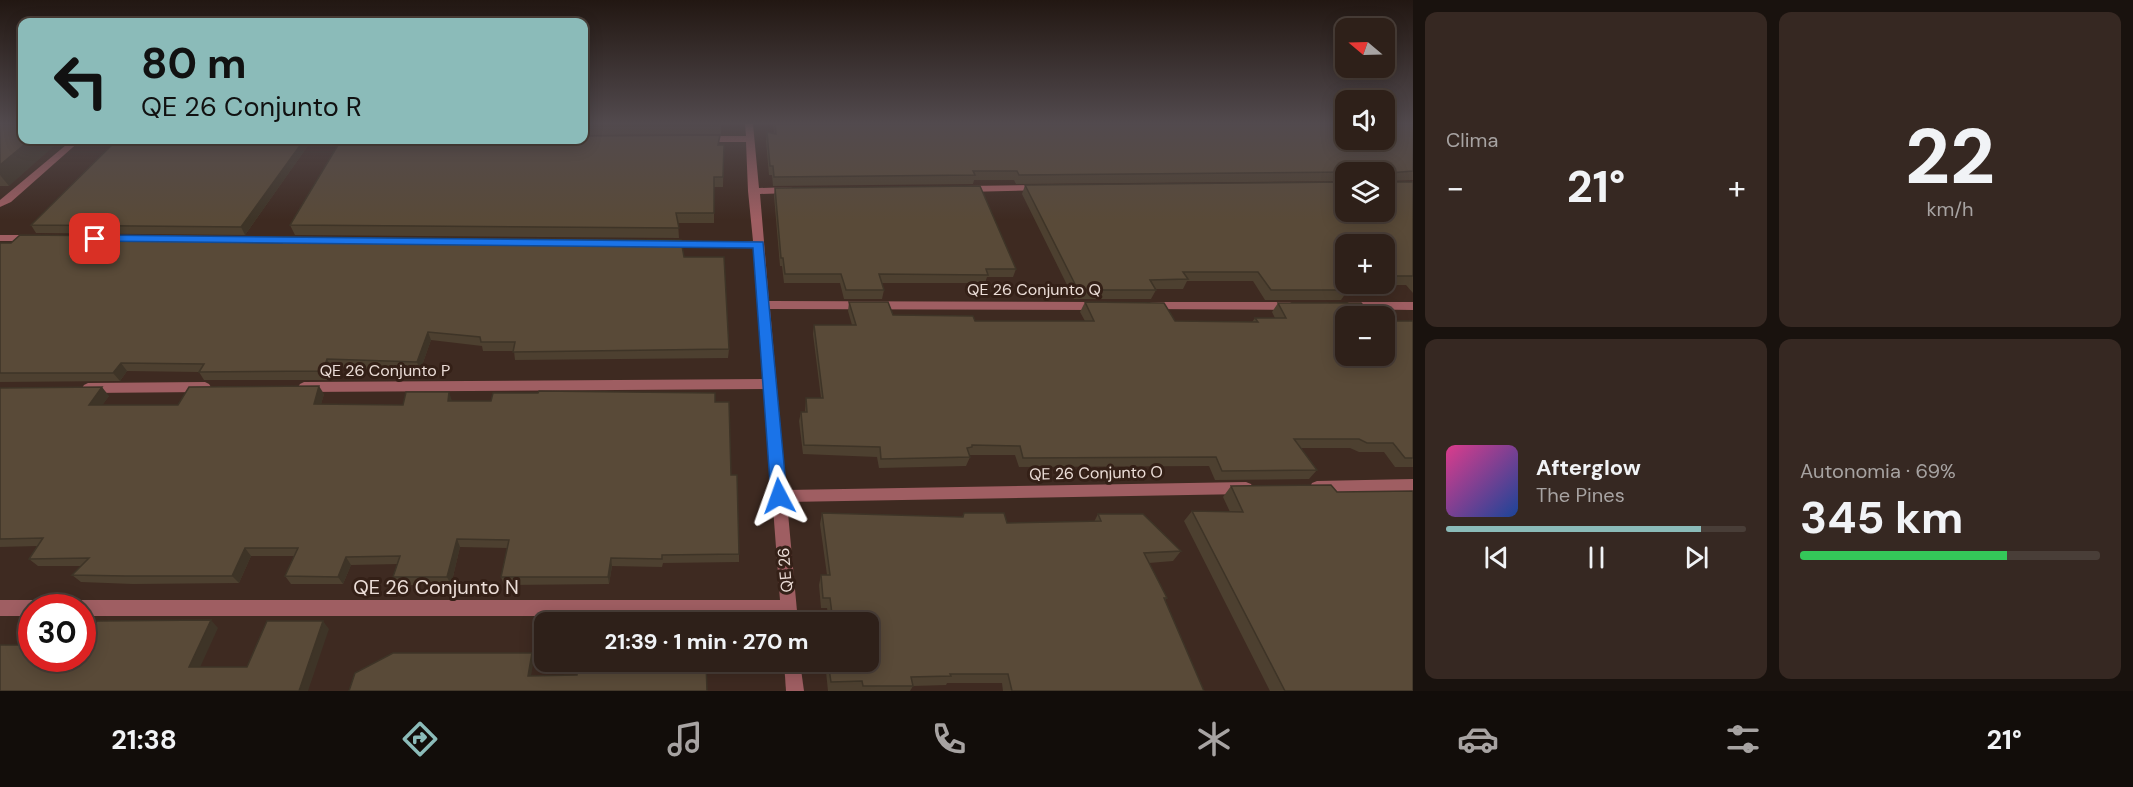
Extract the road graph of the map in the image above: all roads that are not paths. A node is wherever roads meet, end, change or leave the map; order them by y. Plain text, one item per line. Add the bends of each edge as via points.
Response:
1 (58, 156) edge
2 (751, 156) edge
3 (1050, 188) edge
4 (955, 189) edge
5 (801, 190) edge
6 (753, 191) junction
7 (0, 204) edge
8 (0, 238) edge
9 (47, 238) edge
10 (213, 240) edge
11 (308, 241) edge
12 (652, 243) edge
13 (758, 244) junction
14 (763, 305) junction
15 (1106, 306) edge
16 (1141, 306) edge
17 (1307, 306) edge
18 (1395, 306) edge
19 (1413, 306) edge
20 (770, 384) junction
21 (213, 387) edge
22 (296, 387) edge
23 (71, 388) edge
24 (1413, 485) edge
25 (1305, 487) edge
26 (1257, 488) edge
27 (779, 496) junction
28 (0, 608) edge
29 (18, 608) edge
30 (96, 608) edge
31 (534, 612) edge
32 (789, 612) edge
33 (793, 672) edge
34 (795, 691) edge

1 - 7 street
2 - 6 street, QE 26
3 - 4 street
5 - 6 street
6 - 13 street, QE 26
8 - 9 street
10 - 11 street
12 - 13 street
13 - 14 street, QE 26
14 - 15 street, QE 26 Conjunto Q
14 - 20 street, QE 26
16 - 17 street
18 - 19 street
20 - 22 street, QE 26 Conjunto P
20 - 27 street, QE 26
21 - 23 street
24 - 25 street
26 - 27 street, QE 26 Conjunto O
27 - 32 street, QE 26
28 - 29 street
30 - 31 street, QE 26 Conjunto N
33 - 34 street

